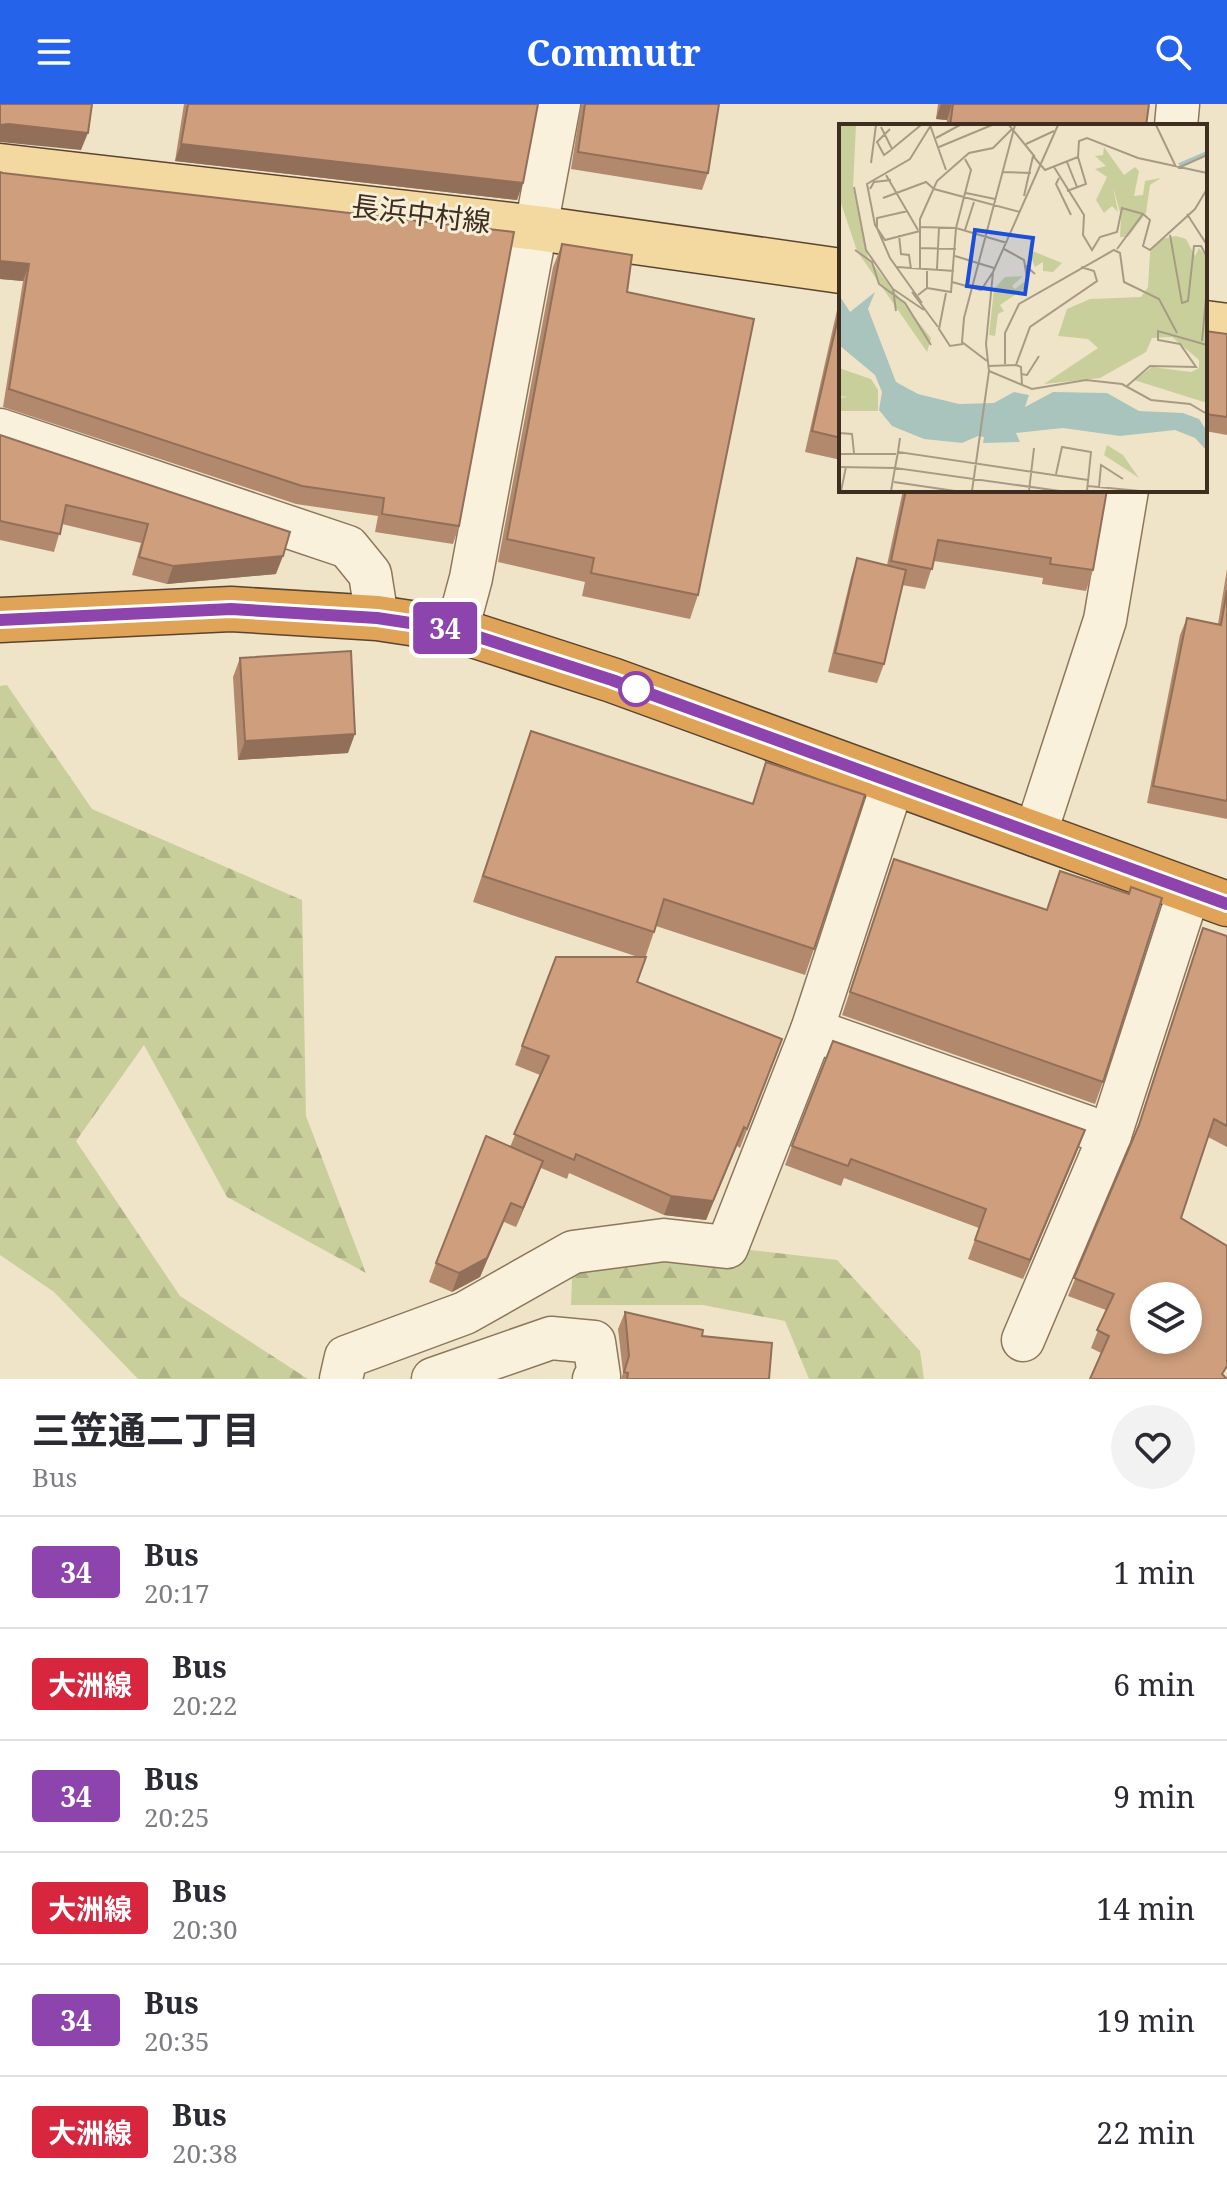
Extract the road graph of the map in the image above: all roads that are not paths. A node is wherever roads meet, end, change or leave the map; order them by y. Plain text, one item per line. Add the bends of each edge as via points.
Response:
1 (559, 104) edge
2 (1178, 104) edge
3 (1176, 124) edge
4 (0, 166) edge
5 (537, 228) junction
6 (839, 271) edge
7 (1207, 323) edge
8 (1227, 326) edge
9 (0, 430) edge
10 (1127, 492) edge
11 (377, 618) junction
12 (0, 620) edge
13 (457, 630) junction
14 (893, 783) junction
15 (1035, 835) junction
16 (1208, 897) edge
17 (812, 1030) junction
18 (1110, 1135) junction
19 (1023, 1340) dead end
20 (341, 1379) edge
21 (433, 1379) edge
22 (594, 1379) edge

1 - 5 street
2 - 3 street
4 - 5 main road, 長浜中村線
5 - 6 main road, 長浜中村線
5 - 13 street
7 - 8 main road
9 - 11 street via 348,547 370,574
10 - 15 street via 1105,620
11 - 12 highway via 231,609
11 - 13 highway
13 - 14 highway via 612,680
14 - 15 highway
14 - 17 street
15 - 16 highway
16 - 18 street
17 - 18 street
17 - 20 street via 727,1247 664,1240 573,1252 465,1313 346,1357
18 - 19 street
21 - 22 street via 551,1338 594,1342 599,1376

